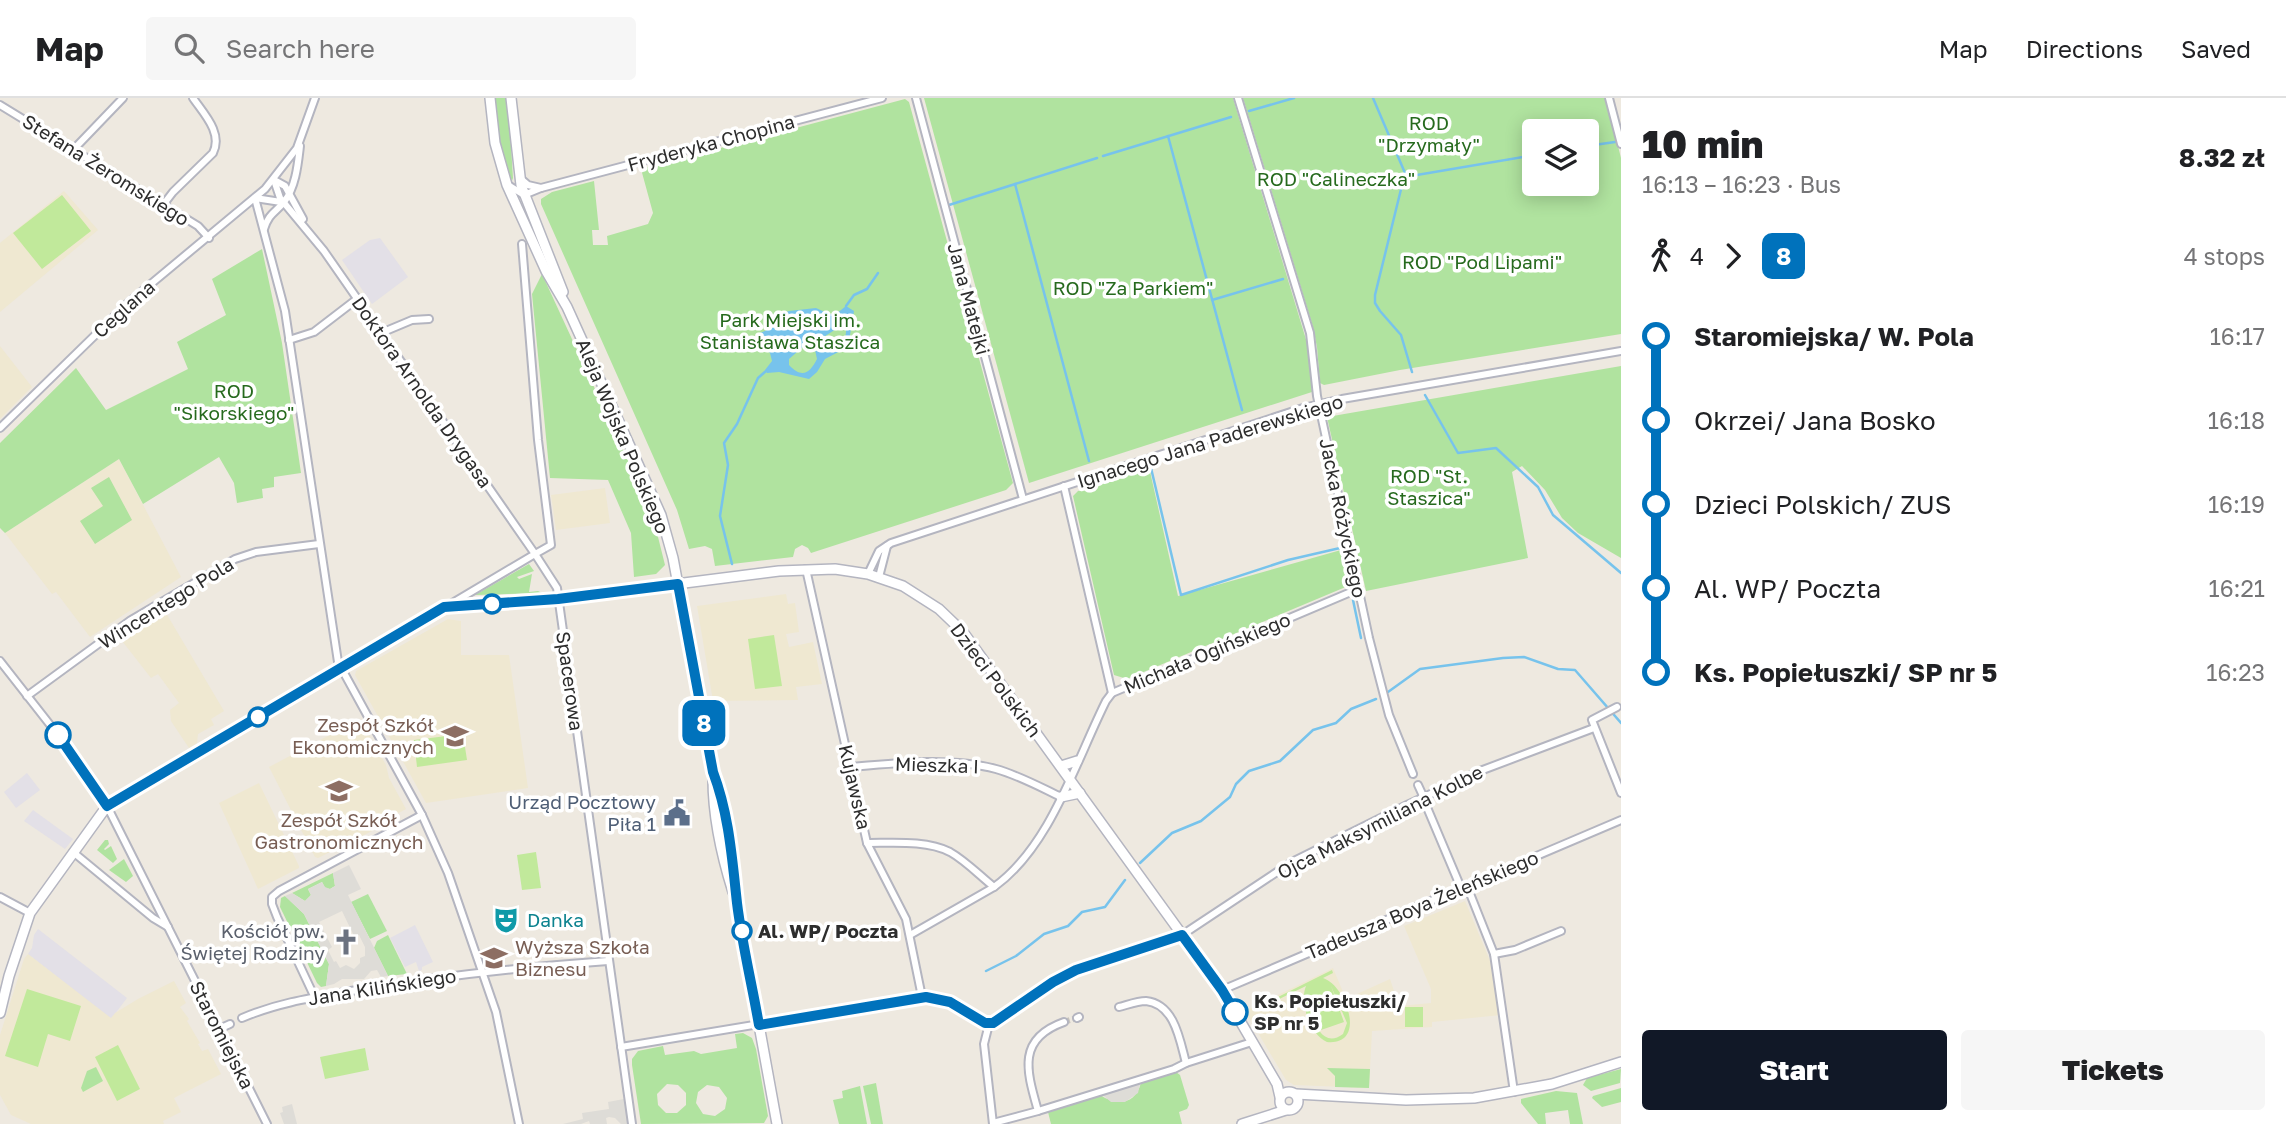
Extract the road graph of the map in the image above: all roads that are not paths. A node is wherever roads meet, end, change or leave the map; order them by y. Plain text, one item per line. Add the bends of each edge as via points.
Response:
1 (123, 98) edge
2 (192, 98) edge
3 (316, 98) edge
4 (489, 98) edge
5 (512, 98) edge
6 (882, 98) edge
7 (916, 98) edge
8 (1238, 98) edge
9 (1609, 98) edge
10 (0, 105) edge
11 (301, 140) junction
12 (1621, 144) edge
13 (74, 149) junction
14 (519, 178) junction
15 (274, 180) junction
16 (507, 185) junction
17 (541, 188) junction
18 (289, 194) junction
19 (524, 195) junction
20 (255, 198) junction
21 (284, 203) junction
22 (163, 205) junction
23 (264, 229) junction
24 (308, 230) junction
25 (209, 238) junction
26 (522, 244) dead end
27 (357, 299) junction
28 (568, 307) junction
29 (429, 319) dead end
30 (381, 333) junction
31 (289, 340) junction
32 (1621, 351) edge
33 (1319, 404) junction
34 (0, 428) edge
35 (1064, 486) junction
36 (1023, 499) junction
37 (319, 544) junction
38 (888, 544) junction
39 (535, 554) junction
40 (806, 569) junction
41 (868, 574) junction
42 (878, 577) junction
43 (678, 584) junction
44 (1358, 589) junction
45 (558, 599) junction
46 (444, 607) junction
47 (0, 661) edge
48 (340, 668) junction
49 (1112, 693) junction
50 (27, 696) junction
51 (1617, 707) dead end
52 (1594, 728) junction
53 (1077, 761) junction
54 (1060, 766) junction
55 (850, 767) junction
56 (1413, 774) dead end
57 (1069, 778) junction
58 (1418, 785) dead end
59 (1080, 793) junction
60 (1621, 793) edge
61 (1061, 797) junction
62 (1423, 798) junction
63 (107, 806) junction
64 (422, 816) junction
65 (1621, 820) edge
66 (867, 843) junction
67 (74, 852) junction
68 (994, 887) junction
69 (1464, 887) junction
70 (0, 897) edge
71 (30, 913) junction
72 (169, 928) junction
73 (1561, 931) dead end
74 (910, 935) junction
75 (1182, 935) junction
76 (1494, 954) junction
77 (608, 961) junction
78 (483, 973) junction
79 (9, 976) junction
80 (1222, 990) junction
81 (0, 996) edge
82 (315, 998) junction
83 (922, 998) junction
84 (1119, 1007) dead end
85 (0, 1013) edge
86 (242, 1018) dead end
87 (1064, 1022) tunnel mouth
88 (230, 1024) dead end
89 (989, 1024) junction
90 (759, 1025) junction
91 (219, 1029) junction
92 (1252, 1042) junction
93 (621, 1047) junction
94 (1621, 1062) edge
95 (1186, 1063) junction
96 (1514, 1092) junction
97 (1325, 1096) junction
98 (1286, 1099) junction
99 (1038, 1111) junction
100 (993, 1123) edge
101 (267, 1124) edge
102 (519, 1124) edge
103 (632, 1124) edge
104 (777, 1124) edge
105 (1242, 1124) edge

1 - 13 street
2 - 22 street via 216,135 216,148
3 - 11 street
4 - 16 street, Aleja Wojska Polskiego
5 - 14 street, Aleja Wojska Polskiego
6 - 17 street, Fryderyka Chopina
7 - 36 street, Jana Matejki
8 - 33 street, Jacka Różyckiego via 1310,333
9 - 12 street
10 - 13 street, Stefana Żeromskiego
11 - 15 street, Ceglana
11 - 18 street
13 - 22 street, Stefana Żeromskiego
14 - 17 street
14 - 19 street, Aleja Wojska Polskiego
15 - 18 street, Doktora Arnolda Drygasa
15 - 20 street, Ceglana
15 - 21 street, Doktora Arnolda Drygasa
16 - 19 street
16 - 28 street, Aleja Wojska Polskiego via 546,271
17 - 19 street, Fryderyka Chopina
18 - 21 street
18 - 24 street, Doktora Arnolda Drygasa
19 - 28 street, Aleja Wojska Polskiego
20 - 21 street
20 - 23 street
20 - 25 street, Ceglana
21 - 23 street via 270,215
21 - 24 street, Doktora Arnolda Drygasa
22 - 25 street, Stefana Żeromskiego
23 - 31 street
24 - 27 street, Doktora Arnolda Drygasa
25 - 34 street, Ceglana via 119,311
26 - 39 street via 551,545
27 - 30 street, Doktora Arnolda Drygasa
27 - 31 street via 314,332
28 - 43 street, Aleja Wojska Polskiego via 657,507
29 - 30 street via 412,320
30 - 39 street, Doktora Arnolda Drygasa
31 - 37 street
32 - 33 street, Ignacego Jana Paderewskiego
33 - 35 street, Ignacego Jana Paderewskiego
33 - 44 street, Jacka Różyckiego
35 - 36 street, Ignacego Jana Paderewskiego
35 - 49 street
36 - 38 street, Ignacego Jana Paderewskiego
37 - 48 street
37 - 50 street, Wincentego Pola via 235,559 131,620
38 - 41 street via 877,554
38 - 42 street
39 - 45 street, Spacerowa via 554,580
39 - 46 street
40 - 41 street, Dzieci Polskich
40 - 43 street, Dzieci Polskich
40 - 55 street, Kujawska
41 - 42 street, Dzieci Polskich
42 - 54 street, Dzieci Polskich via 915,593 954,623
43 - 45 street, Dzieci Polskich
43 - 90 street, Aleja Wojska Polskiego via 713,772 720,839
44 - 49 street, Michała Ogińskiego
44 - 56 street, Jacka Różyckiego via 1384,701
45 - 46 street, Dzieci Polskich
45 - 77 street, Spacerowa
46 - 48 street
47 - 50 street, Staromiejska
48 - 63 street
48 - 64 street
49 - 53 street, Michała Ogińskiego
50 - 63 street, Staromiejska
51 - 52 street via 1592,720
52 - 60 street
52 - 62 street, Ojca Maksymiliana Kolbe
53 - 54 street
53 - 57 street, Michała Ogińskiego
54 - 57 street, Dzieci Polskich
55 - 61 street, Mieszka I via 977,765 1003,771
55 - 66 street, Kujawska
57 - 59 street, Dzieci Polskich
57 - 61 street, Michała Ogińskiego
58 - 62 street
59 - 61 street
59 - 75 street, Dzieci Polskich
61 - 68 street, Michała Ogińskiego via 1039,840
62 - 69 street
62 - 75 street, Ojca Maksymiliana Kolbe via 1292,862
63 - 67 street
63 - 72 street, Staromiejska
64 - 78 street via 448,873
64 - 82 street via 272,897
65 - 69 street, Tadeusza Boya Żeleńskiego
66 - 68 street via 944,849
66 - 74 street, Kujawska
67 - 71 street
67 - 72 street
68 - 74 street, Michała Ogińskiego
69 - 76 street
69 - 80 street, Tadeusza Boya Żeleńskiego
70 - 71 street
71 - 79 street
72 - 91 street, Staromiejska
73 - 76 street
74 - 83 street, Kujawska
75 - 80 street, Dzieci Polskich
75 - 89 street, Ojca Maksymiliana Kolbe via 1076,970
76 - 96 street
77 - 78 street, Jana Kilińskiego
77 - 93 street, Spacerowa
78 - 82 street, Jana Kilińskiego
78 - 102 street via 499,1025
79 - 81 street
79 - 85 street
80 - 92 street, Dzieci Polskich
82 - 86 street, Jana Kilińskiego
83 - 89 street via 950,1002
83 - 90 street
84 - 95 street via 1144,1001 1167,1013
87 - 99 street via 1041,1034 1029,1057 1027,1069
88 - 91 street
89 - 100 street via 984,1044
90 - 93 street
90 - 104 street, Aleja Wojska Polskiego
91 - 101 street, Staromiejska
92 - 95 street
92 - 98 street, Dzieci Polskich
93 - 103 street, Spacerowa
94 - 96 street
95 - 99 street
96 - 97 street via 1433,1101
97 - 98 street
97 - 98 street via 1298,1105 1298,1099
98 - 105 street via 1270,1114
99 - 100 street

